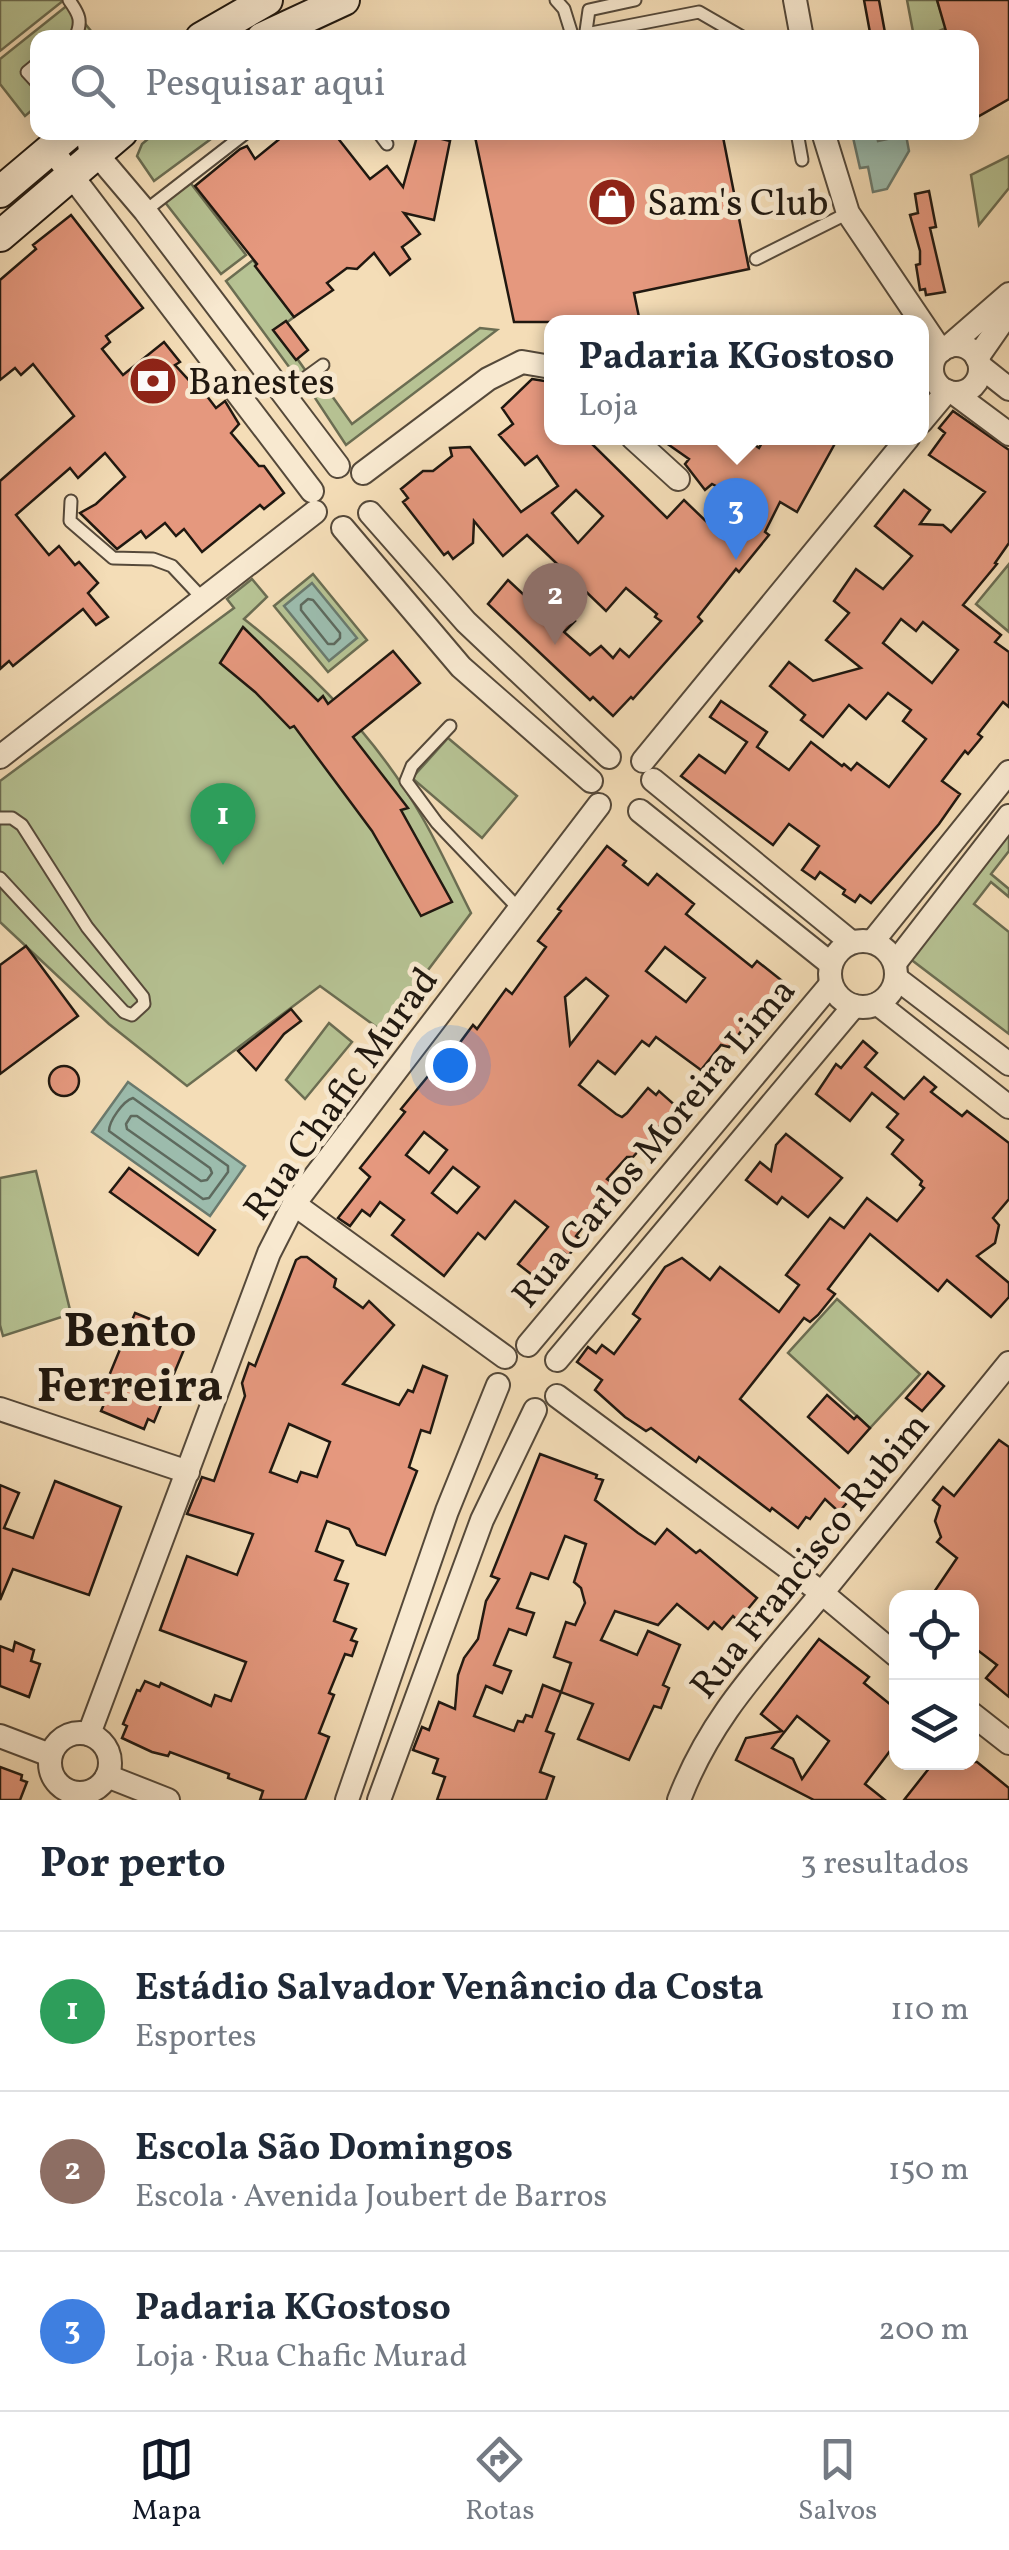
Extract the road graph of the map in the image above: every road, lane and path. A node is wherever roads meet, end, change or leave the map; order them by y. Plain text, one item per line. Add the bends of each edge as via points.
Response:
1 (69, 0) edge
2 (268, 0) edge
3 (344, 0) edge
4 (556, 0) edge
5 (635, 0) edge
6 (796, 0) edge
7 (79, 30) edge
8 (215, 30) edge
9 (299, 30) edge
10 (577, 30) edge
11 (582, 30) edge
12 (610, 30) edge
13 (730, 30) edge
14 (801, 30) edge
15 (62, 140) edge
16 (238, 140) edge
17 (383, 140) edge
18 (799, 140) edge
19 (825, 140) edge
20 (110, 142) edge
21 (386, 144) dead end
22 (802, 160) dead end
23 (72, 175) junction
24 (0, 192) edge
25 (145, 211) junction
26 (848, 213) junction
27 (0, 236) edge
28 (756, 259) dead end
29 (207, 292) junction
30 (1009, 294) edge
31 (1009, 312) edge
32 (911, 315) edge
33 (180, 316) junction
34 (929, 345) edge
35 (979, 362) junction
36 (323, 365) dead end
37 (544, 366) edge
38 (945, 371) junction
39 (1009, 389) edge
40 (929, 390) edge
41 (284, 394) junction
42 (929, 405) edge
43 (1009, 434) edge
44 (642, 445) edge
45 (900, 445) edge
46 (338, 466) junction
47 (364, 473) junction
48 (678, 478) dead end
49 (71, 501) dead end
50 (314, 502) junction
51 (370, 513) junction
52 (343, 528) junction
53 (202, 600) junction
54 (450, 726) dead end
55 (0, 757) edge
56 (609, 757) junction
57 (648, 771) junction
58 (1009, 772) edge
59 (591, 781) junction
60 (598, 805) junction
61 (640, 811) junction
62 (1009, 816) edge
63 (0, 818) edge
64 (0, 878) edge
65 (519, 909) junction
66 (862, 942) junction
67 (896, 971) junction
68 (831, 974) junction
69 (866, 1005) junction
70 (1009, 1064) edge
71 (726, 1107) junction
72 (1009, 1107) edge
73 (754, 1127) junction
74 (294, 1204) junction
75 (627, 1224) junction
76 (654, 1246) junction
77 (528, 1345) junction
78 (505, 1357) junction
79 (557, 1360) junction
80 (1009, 1362) edge
81 (498, 1385) junction
82 (557, 1396) junction
83 (0, 1409) edge
84 (535, 1410) junction
85 (188, 1472) junction
86 (447, 1511) junction
87 (482, 1520) junction
88 (822, 1593) junction
89 (889, 1648) edge
90 (979, 1719) edge
91 (89, 1734) junction
92 (0, 1736) edge
93 (1009, 1743) edge
94 (50, 1755) junction
95 (107, 1776) junction
96 (72, 1796) edge
97 (168, 1800) edge
98 (348, 1800) edge
99 (379, 1800) edge
100 (679, 1800) edge

1 - 7 lane via 80,17
2 - 8 main road
3 - 9 main road
4 - 10 lane
5 - 11 lane via 594,7
6 - 14 street
12 - 13 lane via 699,12
15 - 20 street
15 - 23 street
15 - 24 main road
16 - 25 lane
17 - 21 lane
18 - 22 lane
19 - 26 street
20 - 23 main road
20 - 25 street
23 - 27 main road
23 - 33 street
25 - 29 street
26 - 28 lane
26 - 32 street
29 - 33 street
29 - 41 street
30 - 38 street
31 - 35 street
33 - 50 street
34 - 38 street
35 - 38 street via 965,347
35 - 38 street via 974,386
35 - 39 street
36 - 41 lane
37 - 47 street via 522,362 488,379
38 - 40 street
38 - 42 street
38 - 43 street
41 - 46 street
44 - 48 street
45 - 57 street
46 - 47 street
46 - 50 street via 321,474
47 - 51 street via 374,492
49 - 53 lane via 70,520 105,554 163,560
50 - 52 street via 322,520
50 - 53 street
51 - 52 street
51 - 56 street via 466,622
52 - 59 street via 461,667
53 - 55 street
54 - 65 lane via 406,781
56 - 57 street via 632,755
56 - 59 street
57 - 61 street via 651,798
57 - 66 street
58 - 66 street
59 - 60 street
60 - 61 street via 618,816
60 - 65 street, Rua Chafic Murad
61 - 68 street
62 - 67 street
63 - 64 lane via 22,825 87,927 143,998 139,1012 124,1012
65 - 74 street, Rua Chafic Murad
66 - 67 street via 886,950
66 - 68 street via 842,948
67 - 69 street via 887,997
67 - 70 street
68 - 69 street via 840,998
68 - 71 street, Rua Carlos Moreira Lima
69 - 72 street
69 - 73 street, Rua Carlos Moreira Lima
71 - 73 street
71 - 75 street, Rua Carlos Moreira Lima
73 - 76 street, Rua Carlos Moreira Lima
74 - 78 street
74 - 85 street, Rua Chafic Murad via 269,1253
75 - 76 street
75 - 77 street, Rua Carlos Moreira Lima
76 - 79 street, Rua Carlos Moreira Lima
77 - 78 street
77 - 79 street
78 - 81 street
79 - 82 street
80 - 88 street, Rua Francisco Rubim
81 - 84 street via 511,1404
81 - 86 street
82 - 84 street
82 - 88 street
83 - 85 street
84 - 87 street
85 - 91 street, Rua Chafic Murad
86 - 87 street
86 - 98 street
87 - 99 street
88 - 89 street
88 - 100 street, Rua Francisco Rubim via 741,1686 693,1763
90 - 93 street
91 - 94 street via 65,1736
91 - 95 street via 110,1756
92 - 94 street
94 - 96 street via 57,1782
95 - 96 street via 93,1790
95 - 97 street

